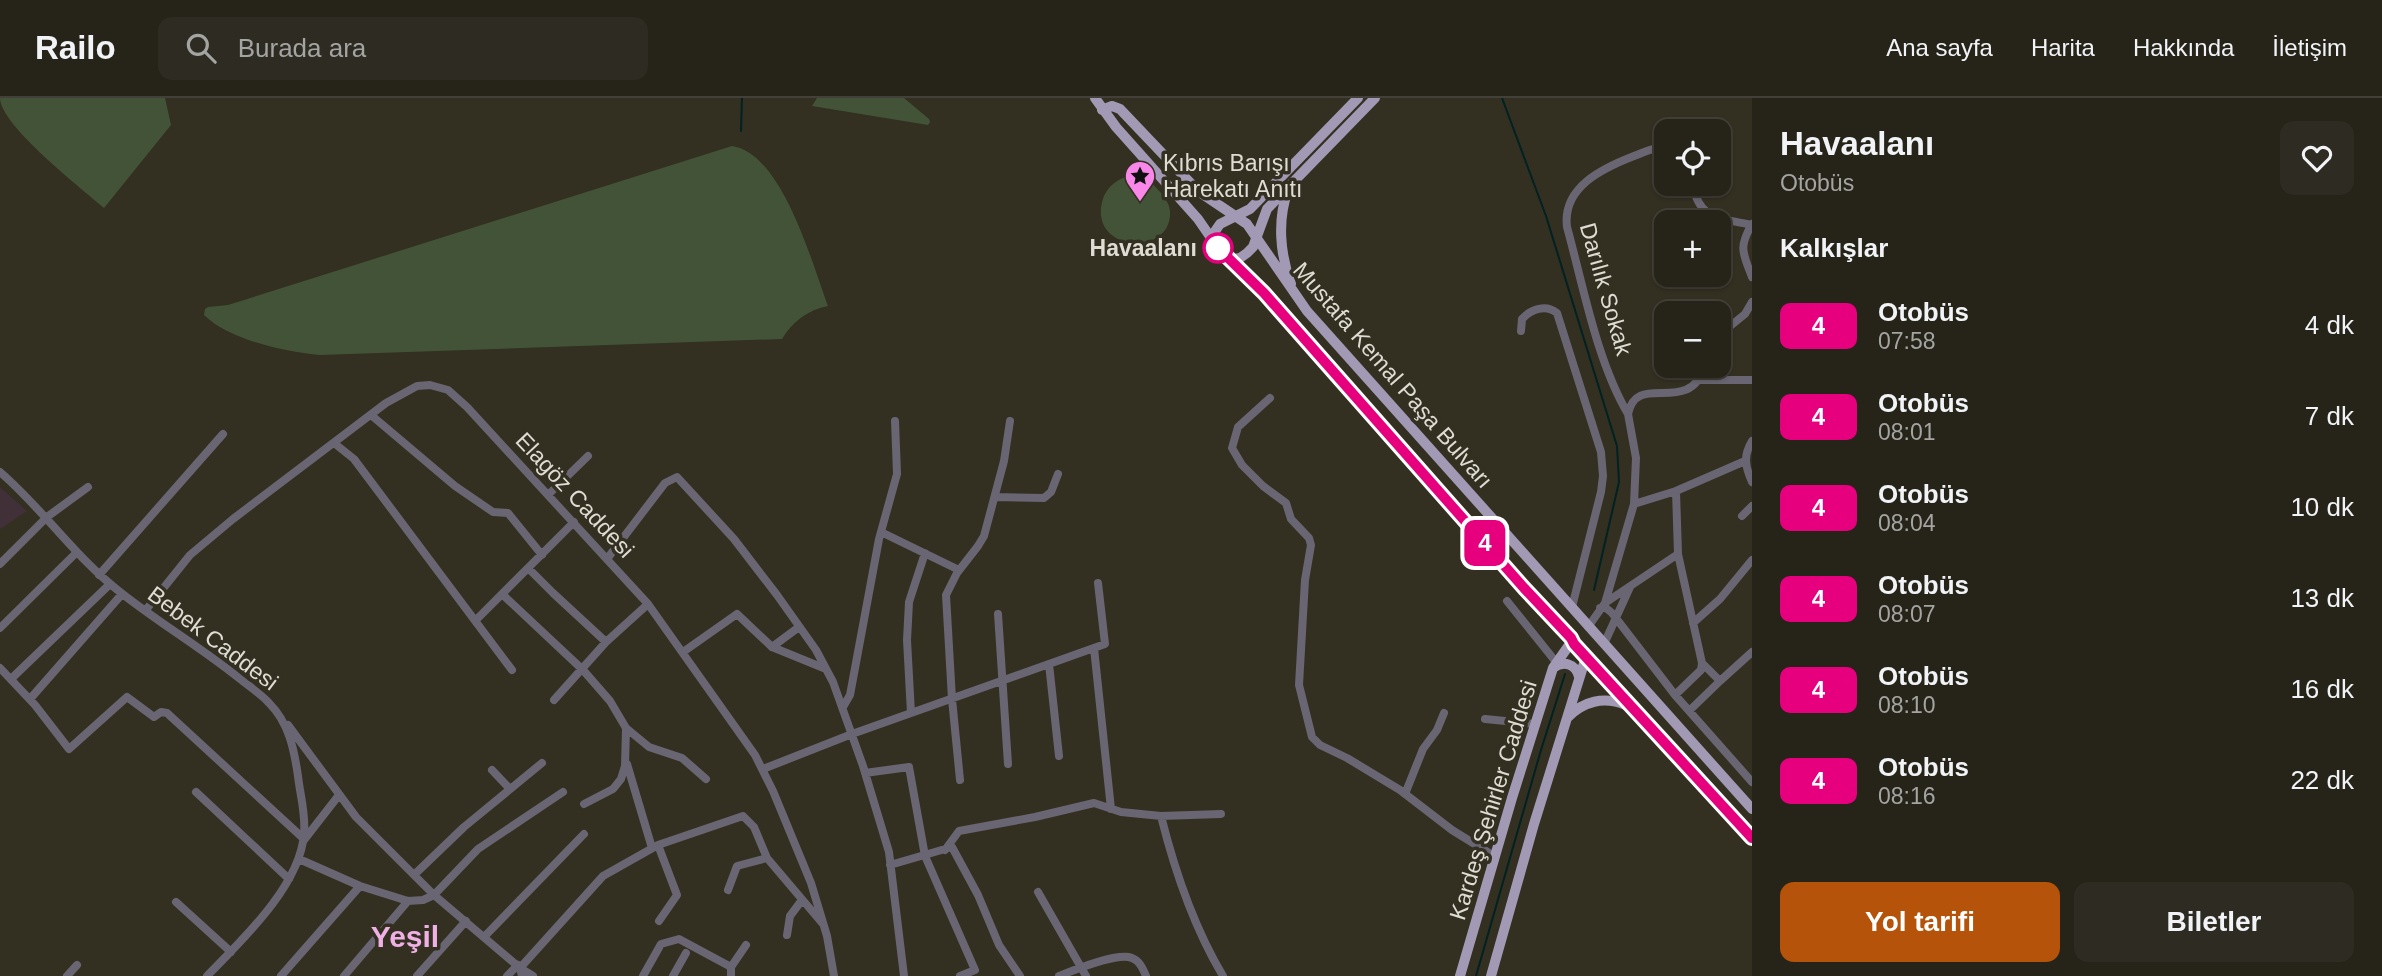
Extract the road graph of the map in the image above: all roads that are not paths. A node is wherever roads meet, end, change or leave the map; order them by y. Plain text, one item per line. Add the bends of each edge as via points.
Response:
1 (1096, 98) edge
2 (1358, 98) edge
3 (1375, 98) edge
4 (1102, 110) junction
5 (1654, 149) edge
6 (1291, 184) junction
7 (1696, 196) edge
8 (1236, 217) junction
9 (1752, 225) edge
10 (1211, 237) junction
11 (1256, 239) junction
12 (1229, 260) junction
13 (1752, 277) edge
14 (1294, 295) junction
15 (1752, 302) edge
16 (1731, 325) edge
17 (1521, 331) dead end
18 (1699, 380) joint
19 (1752, 380) edge
20 (1270, 398) dead end
21 (1628, 414) junction
22 (370, 415) junction
23 (895, 421) dead end
24 (1010, 421) dead end
25 (223, 434) dead end
26 (1752, 441) edge
27 (334, 443) junction
28 (588, 456) dead end
29 (1745, 461) junction
30 (0, 472) edge
31 (1058, 474) dead end
32 (1752, 482) edge
33 (88, 486) dead end
34 (1676, 491) junction
35 (548, 495) junction
36 (996, 497) junction
37 (1634, 504) junction
38 (1752, 506) edge
39 (1742, 516) dead end
40 (47, 517) junction
41 (574, 522) junction
42 (881, 532) junction
43 (76, 553) junction
44 (925, 554) junction
45 (1678, 554) junction
46 (541, 555) junction
47 (607, 559) junction
48 (1752, 560) edge
49 (0, 564) edge
50 (528, 568) junction
51 (959, 570) junction
52 (99, 575) junction
53 (1613, 578) junction
54 (1098, 583) dead end
55 (110, 584) junction
56 (1628, 588) junction
57 (122, 594) junction
58 (502, 594) junction
59 (1507, 601) dead end
60 (648, 604) junction
61 (1602, 606) junction
62 (1572, 607) junction
63 (145, 611) junction
64 (998, 614) dead end
65 (475, 620) junction
66 (1616, 621) junction
67 (1693, 623) junction
68 (799, 626) junction
69 (1588, 626) junction
70 (0, 628) edge
71 (1572, 640) junction
72 (606, 642) junction
73 (1602, 642) junction
74 (772, 647) junction
75 (1094, 648) junction
76 (683, 652) junction
77 (1752, 653) edge
78 (1586, 657) junction
79 (1702, 663) junction
80 (1049, 664) junction
81 (1555, 665) junction
82 (0, 668) edge
83 (827, 669) junction
84 (512, 670) dead end
85 (583, 670) junction
86 (1579, 677) junction
87 (12, 678) junction
88 (1001, 681) junction
89 (1720, 681) junction
90 (1675, 695) junction
91 (30, 699) junction
92 (952, 699) junction
93 (554, 700) dead end
94 (843, 707) junction
95 (1630, 707) junction
96 (1689, 711) junction
97 (911, 713) junction
98 (1444, 713) dead end
99 (279, 715) junction
100 (1566, 718) junction
101 (1485, 719) dead end
102 (1535, 724) junction
103 (626, 729) junction
104 (852, 734) junction
105 (1059, 755) dead end
106 (625, 760) junction
107 (542, 763) dead end
108 (1008, 764) dead end
109 (763, 769) junction
110 (492, 770) dead end
111 (865, 774) junction
112 (706, 779) dead end
113 (961, 780) dead end
114 (1752, 782) edge
115 (510, 789) junction
116 (196, 792) dead end
117 (562, 792) dead end
118 (1405, 794) junction
119 (339, 795) junction
120 (584, 804) dead end
121 (1111, 809) junction
122 (1752, 809) edge
123 (1221, 814) dead end
124 (1161, 816) junction
125 (584, 834) dead end
126 (1752, 838) edge
127 (303, 841) junction
128 (655, 847) junction
129 (945, 850) junction
130 (925, 856) junction
131 (1494, 856) junction
132 (767, 858) junction
133 (299, 859) junction
134 (890, 865) junction
135 (415, 874) junction
136 (289, 879) junction
137 (360, 886) junction
138 (728, 890) dead end
139 (1038, 892) dead end
140 (434, 895) junction
141 (408, 901) junction
142 (802, 901) junction
143 (176, 902) dead end
144 (466, 921) junction
145 (659, 921) dead end
146 (825, 926) junction
147 (787, 935) dead end
148 (484, 937) junction
149 (746, 945) dead end
150 (230, 951) junction
151 (686, 953) dead end
152 (77, 965) dead end
153 (1082, 967) junction
154 (520, 970) edge
155 (731, 972) edge
156 (67, 976) edge
157 (207, 976) edge
158 (281, 976) edge
159 (344, 976) edge
160 (417, 976) edge
161 (507, 976) edge
162 (533, 976) edge
163 (643, 976) edge
164 (673, 976) edge
165 (834, 976) edge
166 (904, 976) edge
167 (960, 976) edge
168 (1020, 976) edge
169 (1059, 976) edge
170 (1086, 976) edge
171 (1146, 976) edge
172 (1223, 976) edge
173 (1460, 976) edge
174 (1491, 976) edge

1 - 4 main road, Mustafa Kemal Paşa Bulvarı
2 - 8 main road via 1250,209
3 - 6 main road
4 - 8 main road, Mustafa Kemal Paşa Bulvarı via 1120,109 1198,191
4 - 10 main road, Mustafa Kemal Paşa Bulvarı
5 - 21 street, Darılık Sokak via 1605,167 1574,195 1566,212 1600,346
6 - 11 main road via 1267,209
6 - 14 main road via 1280,229
7 - 9 street via 1708,214
8 - 10 main road via 1220,223
8 - 11 main road, Mustafa Kemal Paşa Bulvarı
9 - 13 street via 1742,249
10 - 12 main road, Mustafa Kemal Paşa Bulvarı
11 - 12 main road via 1247,253
11 - 14 main road, Mustafa Kemal Paşa Bulvarı
12 - 71 main road, Mustafa Kemal Paşa Bulvarı via 1264,293
14 - 62 main road, Mustafa Kemal Paşa Bulvarı
15 - 16 street
17 - 62 street via 1522,319 1532,311 1557,313 1601,452 1601,492
18 - 19 street
18 - 21 street via 1683,391 1639,396
20 - 118 street via 1238,427 1233,448 1242,465 1286,503 1291,519 1311,545 1299,679 1309,730 1320,745
21 - 37 street via 1636,458
22 - 27 street, Elagöz Caddesi
22 - 35 street, Elagöz Caddesi via 417,386 443,387 461,400
22 - 46 street via 455,486 493,512 508,513
23 - 42 street via 897,474
24 - 36 street
25 - 52 street
26 - 29 street
27 - 63 street, Elagöz Caddesi via 190,555
27 - 65 street via 354,460
28 - 35 street
29 - 32 street
29 - 34 street
30 - 40 street, Bebek Caddesi
31 - 36 street via 1044,498
33 - 40 street
34 - 37 street
34 - 45 street
35 - 41 street, Elagöz Caddesi
36 - 51 street via 981,541
37 - 53 street
38 - 39 street
40 - 43 street, Bebek Caddesi
40 - 49 street
41 - 46 street
41 - 47 street, Elagöz Caddesi
42 - 44 street
42 - 94 street via 850,695
43 - 52 street, Bebek Caddesi
43 - 70 street
44 - 51 street
44 - 97 street via 909,602
45 - 56 street
45 - 67 street
46 - 50 street
47 - 60 street, Elagöz Caddesi
47 - 68 street via 665,483 677,477 734,539
48 - 67 street
50 - 58 street
50 - 72 street
51 - 92 street via 946,595
52 - 55 street, Bebek Caddesi
53 - 56 street via 1620,589
53 - 61 street
54 - 75 street via 1105,644
55 - 57 street, Bebek Caddesi
55 - 87 street
56 - 61 street
56 - 66 street
57 - 63 street, Bebek Caddesi
57 - 91 street
58 - 65 street
58 - 85 street
59 - 81 street
60 - 72 street
60 - 76 street, Elagöz Caddesi
61 - 66 street
61 - 69 street
62 - 69 main road, Mustafa Kemal Paşa Bulvarı
63 - 99 street, Bebek Caddesi via 231,672
64 - 88 street
65 - 84 street
66 - 73 street
66 - 90 street
67 - 79 street
68 - 74 street
68 - 83 street
69 - 71 main road via 1576,627
69 - 73 main road
71 - 78 main road
71 - 81 main road, Kardeş Şehirler Caddesi
72 - 85 street
73 - 78 main road via 1599,654
73 - 122 main road
74 - 76 street via 737,614
74 - 83 street
75 - 80 street
75 - 121 street
76 - 109 street, Elagöz Caddesi
77 - 89 street
78 - 86 main road, Kardeş Şehirler Caddesi
78 - 95 main road
79 - 89 street
79 - 90 street via 1701,670
80 - 88 street
80 - 105 street
81 - 86 main road via 1575,667
81 - 102 main road, Kardeş Şehirler Caddesi
82 - 87 street
83 - 94 street
85 - 93 street
85 - 103 street
86 - 100 main road, Kardeş Şehirler Caddesi
87 - 91 street
88 - 92 street
88 - 108 street
89 - 96 street
90 - 96 street
91 - 127 street via 69,749 127,698 154,717 167,713
92 - 97 street
92 - 113 street
94 - 104 street
95 - 100 main road via 1595,701
95 - 126 main road
96 - 114 street
97 - 104 street
98 - 118 street
99 - 119 street
99 - 127 street, Bebek Caddesi via 294,749
100 - 174 main road, Kardeş Şehirler Caddesi
101 - 102 street
102 - 131 main road, Kardeş Şehirler Caddesi
103 - 106 street
103 - 112 street via 649,747 682,758
104 - 109 street
104 - 111 street
106 - 120 street via 616,786
106 - 128 street
107 - 115 street
109 - 146 street, Elagöz Caddesi
110 - 115 street
111 - 130 street via 909,767
111 - 134 street
115 - 135 street
116 - 136 street
117 - 140 street via 478,849
118 - 131 street
119 - 127 street
119 - 135 street
121 - 124 street
121 - 129 street via 1094,803 959,831
123 - 124 street
124 - 172 street via 1182,890
125 - 148 street
127 - 133 street, Bebek Caddesi
128 - 132 street via 743,816 752,823
128 - 145 street via 677,895
128 - 154 street via 603,876
129 - 130 street
129 - 168 street via 952,847 999,945
130 - 134 street
130 - 167 street via 975,970
131 - 173 main road, Kardeş Şehirler Caddesi
132 - 138 street via 737,866
132 - 142 street
133 - 136 street, Bebek Caddesi
133 - 137 street
134 - 166 street
135 - 140 street
136 - 150 street, Bebek Caddesi
137 - 141 street
137 - 158 street
139 - 153 street
140 - 141 street
140 - 144 street
141 - 159 street
142 - 146 street
142 - 147 street via 790,916
143 - 150 street
144 - 148 street
144 - 160 street
146 - 165 street, Elagöz Caddesi
148 - 154 street
149 - 155 street
150 - 157 street, Bebek Caddesi
151 - 164 street
152 - 156 street
153 - 169 street
153 - 170 street
153 - 171 street via 1128,957 1138,961
154 - 161 street
154 - 162 street
155 - 163 street via 674,939 661,944

